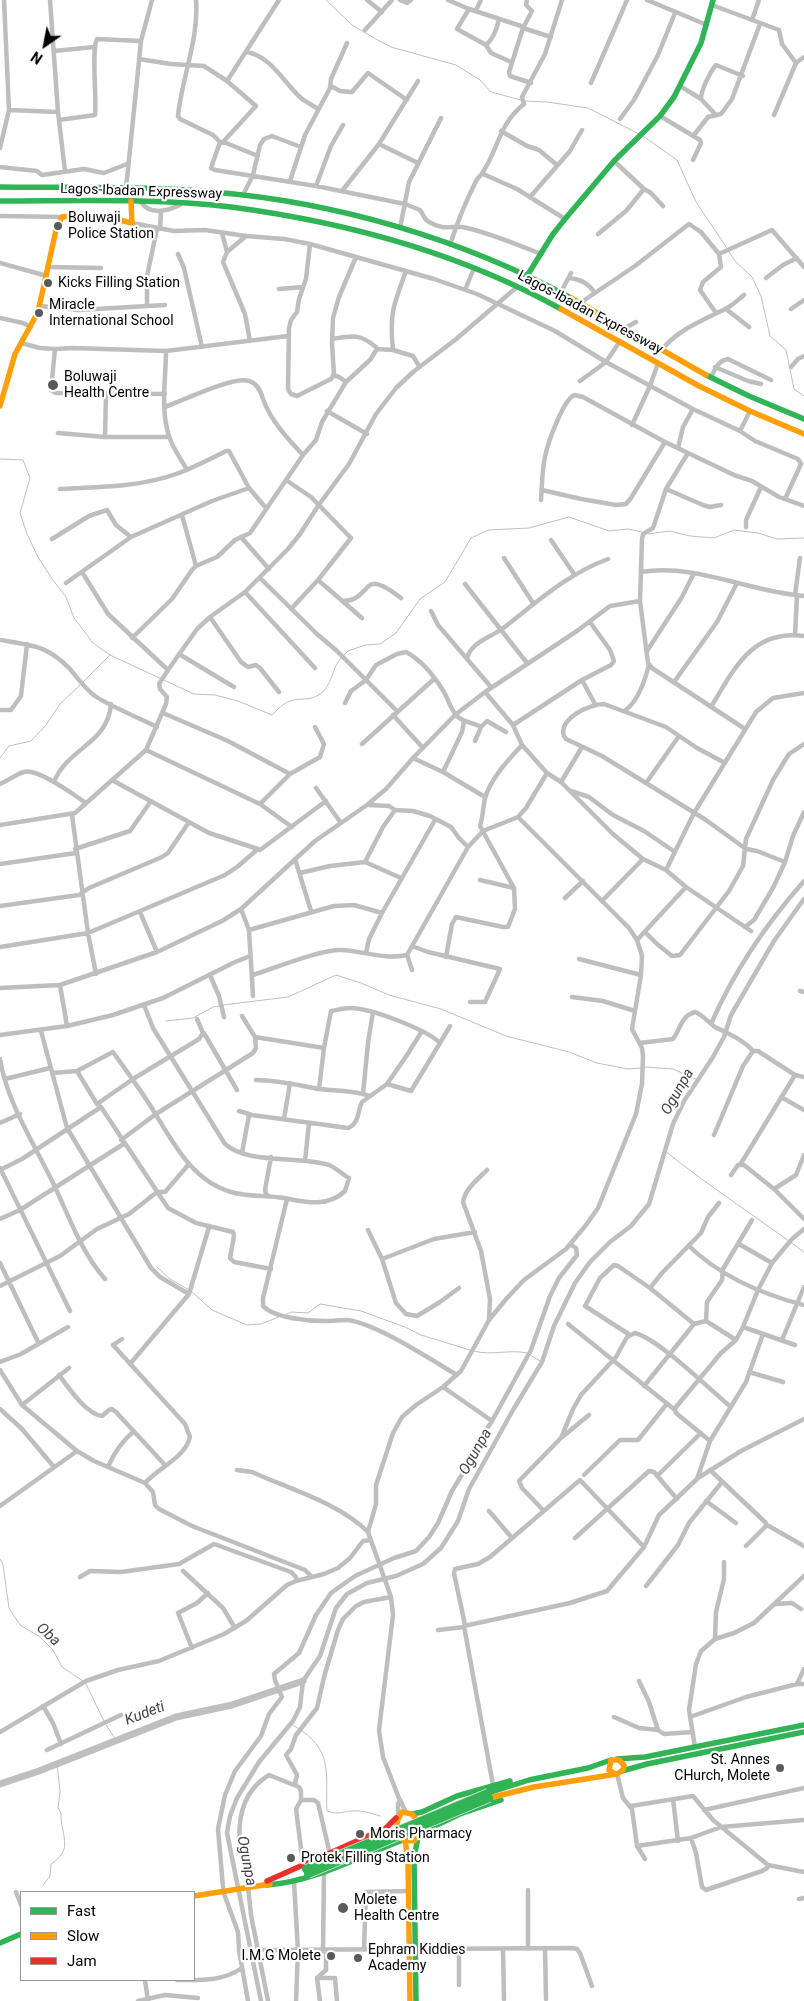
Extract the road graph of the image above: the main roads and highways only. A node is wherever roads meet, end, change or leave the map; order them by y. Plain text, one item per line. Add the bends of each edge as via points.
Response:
1 (711, 2) edge
2 (0, 188) edge
3 (0, 201) edge
4 (131, 202) junction
5 (528, 276) junction
6 (2, 390) edge
7 (0, 406) edge
8 (804, 419) edge
9 (804, 434) edge
10 (804, 1725) edge
11 (804, 1732) edge
12 (614, 1760) junction
13 (618, 1773) junction
14 (532, 1783) junction
15 (403, 1815) junction
16 (419, 1836) junction
17 (404, 1840) junction
18 (305, 1867) junction
19 (267, 1883) junction
20 (195, 1894) edge
21 (20, 1933) edge
22 (20, 1938) edge
23 (0, 1941) edge
24 (0, 1946) edge
25 (412, 1950) junction
26 (410, 2001) edge
27 (416, 2001) edge

1 - 5 main road via 701,43 680,86 660,116 614,161 565,219
2 - 5 main road, Lagos-Ibadan Expressway via 166,189 243,195 340,212 400,228
3 - 4 main road, Lagos-Ibadan Expressway
4 - 6 main road via 132,223 94,215 62,217 56,230 40,306 11,363
4 - 9 main road, Lagos-Ibadan Expressway via 229,207 308,219 390,239 474,268 545,300 750,411
5 - 8 main road, Lagos-Ibadan Expressway via 711,378
6 - 7 main road
10 - 12 main road
11 - 13 main road via 647,1764
12 - 13 main road via 609,1768
12 - 13 main road via 623,1763 624,1768
12 - 14 main road
13 - 14 main road
14 - 15 main road via 492,1785 456,1796 422,1812
14 - 16 main road via 515,1796 460,1814
14 - 18 main road, bridge via 489,1796
15 - 16 main road via 418,1822
15 - 17 main road via 396,1829
15 - 18 main road via 386,1828
16 - 17 main road via 410,1842
16 - 25 main road via 414,1857
17 - 19 main road via 294,1882
17 - 25 main road via 408,1852
18 - 19 main road
19 - 20 main road
21 - 23 main road
22 - 24 main road
25 - 26 main road
25 - 27 main road

